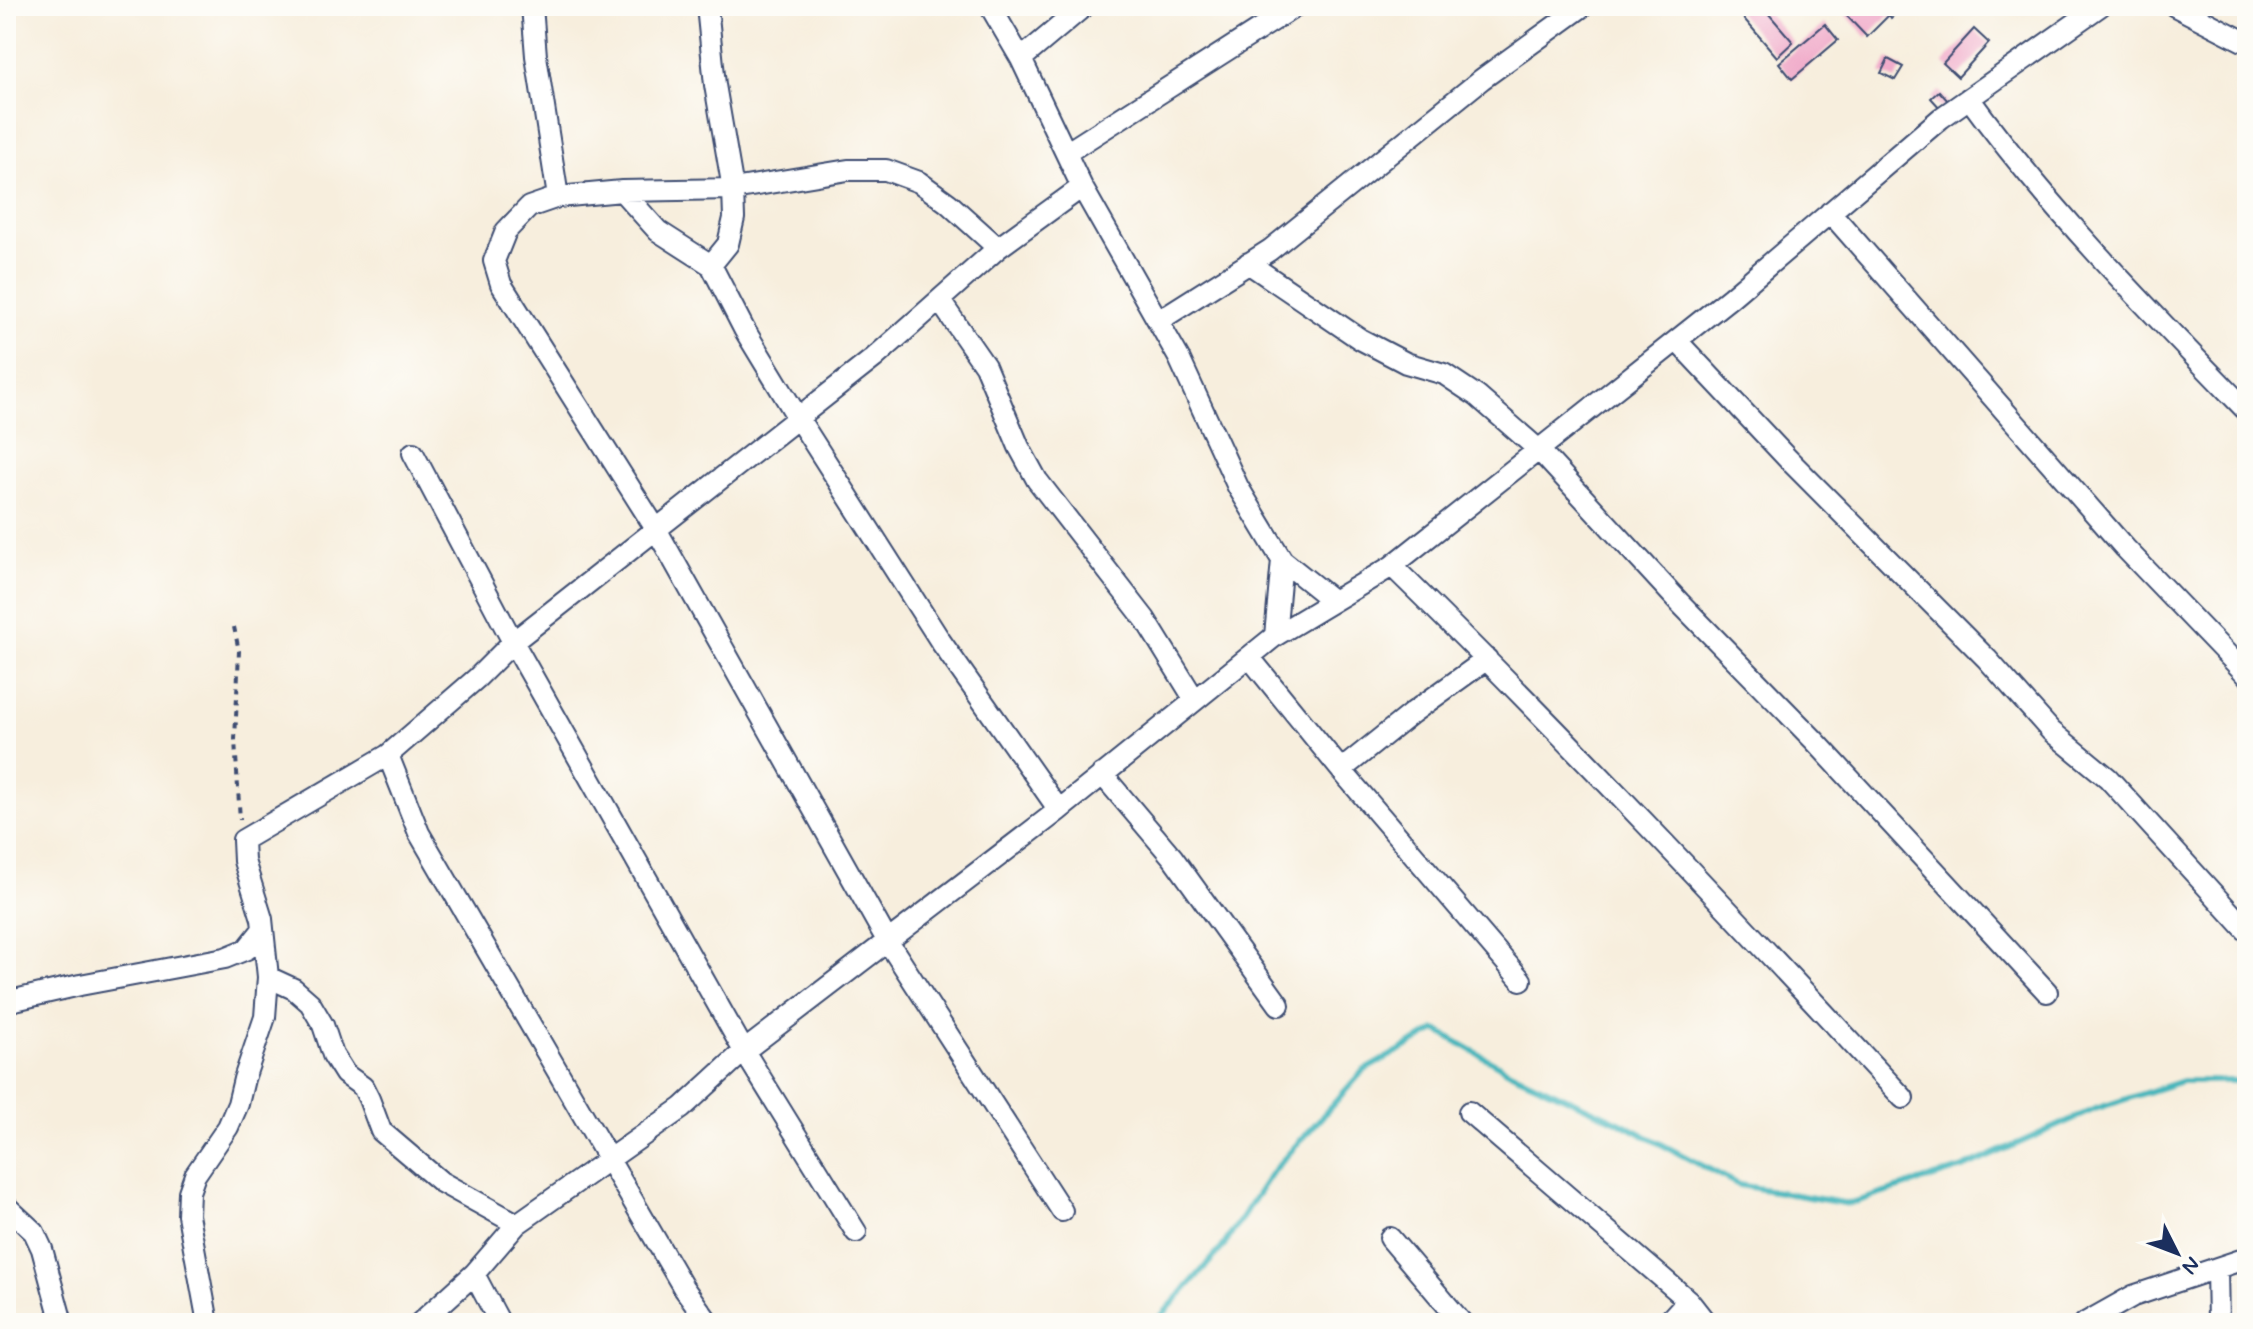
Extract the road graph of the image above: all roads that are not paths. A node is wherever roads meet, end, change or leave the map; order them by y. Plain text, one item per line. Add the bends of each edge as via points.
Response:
1 (532, 6) edge
2 (707, 6) edge
3 (990, 6) edge
4 (1084, 6) edge
5 (1296, 6) edge
6 (1583, 6) edge
7 (2100, 6) edge
8 (2175, 6) edge
9 (2247, 43) edge
10 (1021, 59) junction
11 (1969, 98) junction
12 (1066, 153) junction
13 (1082, 187) junction
14 (733, 189) junction
15 (622, 191) junction
16 (558, 197) junction
17 (1830, 212) junction
18 (998, 248) junction
19 (1248, 263) junction
20 (711, 265) junction
21 (940, 301) junction
22 (1158, 321) junction
23 (1677, 341) junction
24 (2247, 411) edge
25 (798, 418) junction
26 (1540, 451) junction
27 (413, 453) dead end
28 (656, 529) junction
29 (1282, 560) junction
30 (1392, 566) junction
31 (1332, 600) junction
32 (1275, 636) junction
33 (513, 642) junction
34 (1250, 658) junction
35 (1487, 659) junction
36 (2247, 675) edge
37 (1195, 700) junction
38 (388, 755) junction
39 (1341, 770) junction
40 (1102, 774) junction
41 (1059, 810) junction
42 (263, 929) junction
43 (2247, 931) edge
44 (888, 942) junction
45 (268, 977) junction
46 (1521, 980) dead end
47 (2047, 992) dead end
48 (6, 1002) edge
49 (1279, 1005) dead end
50 (744, 1051) junction
51 (1903, 1098) dead end
52 (1469, 1112) dead end
53 (610, 1160) junction
54 (6, 1206) edge
55 (1062, 1211) dead end
56 (517, 1224) junction
57 (856, 1232) dead end
58 (1390, 1238) dead end
59 (2247, 1258) edge
60 (2217, 1269) junction
61 (474, 1274) junction
62 (1688, 1300) junction
63 (2093, 1320) edge
64 (62, 1323) edge
65 (208, 1323) edge
66 (420, 1323) edge
67 (500, 1323) edge
68 (709, 1323) edge
69 (1462, 1323) edge
70 (1667, 1323) edge
71 (1706, 1323) edge
72 (2218, 1323) edge

1 - 16 street
2 - 14 street
3 - 10 street
4 - 10 street
5 - 12 street
6 - 19 street
7 - 11 street
8 - 9 street
10 - 12 street
11 - 17 street
11 - 24 street via 2049,201
12 - 13 street
13 - 18 street
13 - 22 street
14 - 15 street
14 - 18 street via 848,170 886,170 919,182
14 - 20 street via 728,244
15 - 16 street
15 - 20 street via 658,231
16 - 28 street via 529,207 506,231 494,261 501,284
17 - 23 street
17 - 36 street via 2125,548
18 - 21 street
19 - 22 street
19 - 26 street via 1360,339 1406,363 1444,374
20 - 25 street
21 - 25 street
21 - 37 street via 985,366 1037,480 1145,619
22 - 29 street via 1238,487
23 - 26 street
23 - 43 street via 2051,731 2108,778
25 - 28 street
25 - 41 street via 941,642
26 - 30 street
26 - 47 street
27 - 33 street
28 - 33 street
28 - 44 street
29 - 31 street
29 - 32 street
30 - 31 street
30 - 35 street
31 - 32 street
32 - 34 street
33 - 38 street
33 - 50 street
34 - 37 street
34 - 39 street
35 - 39 street
35 - 51 street via 1669,845
37 - 40 street
38 - 42 street via 243,840
38 - 53 street via 419,833
39 - 46 street
40 - 41 street
40 - 49 street via 1173,858
41 - 44 street
42 - 45 street
42 - 48 street via 247,949 225,958
44 - 50 street
44 - 55 street
45 - 56 street via 310,1003 333,1055 345,1074 363,1087 381,1131 441,1182
45 - 65 street via 265,1017 238,1104 189,1192 188,1215
50 - 53 street via 682,1108
50 - 57 street
52 - 62 street
53 - 56 street
53 - 68 street
54 - 64 street via 34,1232
56 - 61 street
58 - 69 street
59 - 60 street
60 - 63 street via 2133,1296
60 - 72 street
61 - 66 street
61 - 67 street
62 - 70 street
62 - 71 street

